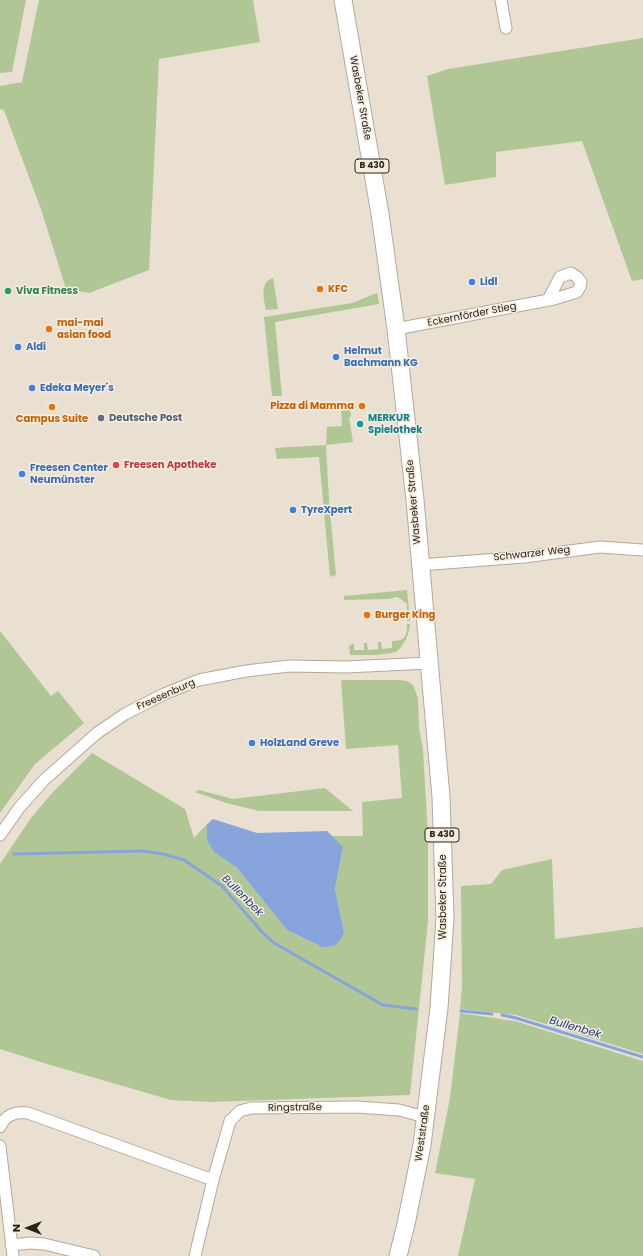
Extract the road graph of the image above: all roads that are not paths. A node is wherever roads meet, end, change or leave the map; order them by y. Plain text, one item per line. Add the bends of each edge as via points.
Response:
1 (343, 0) edge
2 (501, 0) edge
3 (506, 28) dead end
4 (548, 300) dead end
5 (396, 329) junction
6 (643, 550) edge
7 (420, 565) junction
8 (429, 663) junction
9 (0, 835) edge
10 (439, 1008) joint
11 (4, 1113) edge
12 (425, 1117) junction
13 (0, 1127) edge
14 (0, 1146) edge
15 (213, 1180) junction
16 (12, 1251) edge
17 (94, 1256) edge
18 (195, 1256) edge
19 (398, 1256) edge

1 - 5 main road, Wasbeker Straße / B 430 via 380,214
2 - 3 street
4 - 5 street, Eckernförder Stieg
5 - 7 main road, Wasbeker Straße / B 430
6 - 7 street, Schwarzer Weg via 600,547 524,557
7 - 8 main road, Wasbeker Straße / B 430
8 - 9 street, Freesenburg via 261,669 199,680 164,694 125,714 97,733 44,780 19,808
8 - 10 main road, Wasbeker Straße / B 430 via 441,797 445,918
10 - 12 main road, Weststraße / B 430
11 - 13 street via 5,1119
11 - 15 street via 28,1113
12 - 15 street, Ringstraße via 399,1110 357,1107 251,1108 240,1111 230,1121
12 - 19 main road, Weststraße / B 430 via 416,1177
14 - 16 street
15 - 18 street, Ringstraße
16 - 17 street via 31,1243

